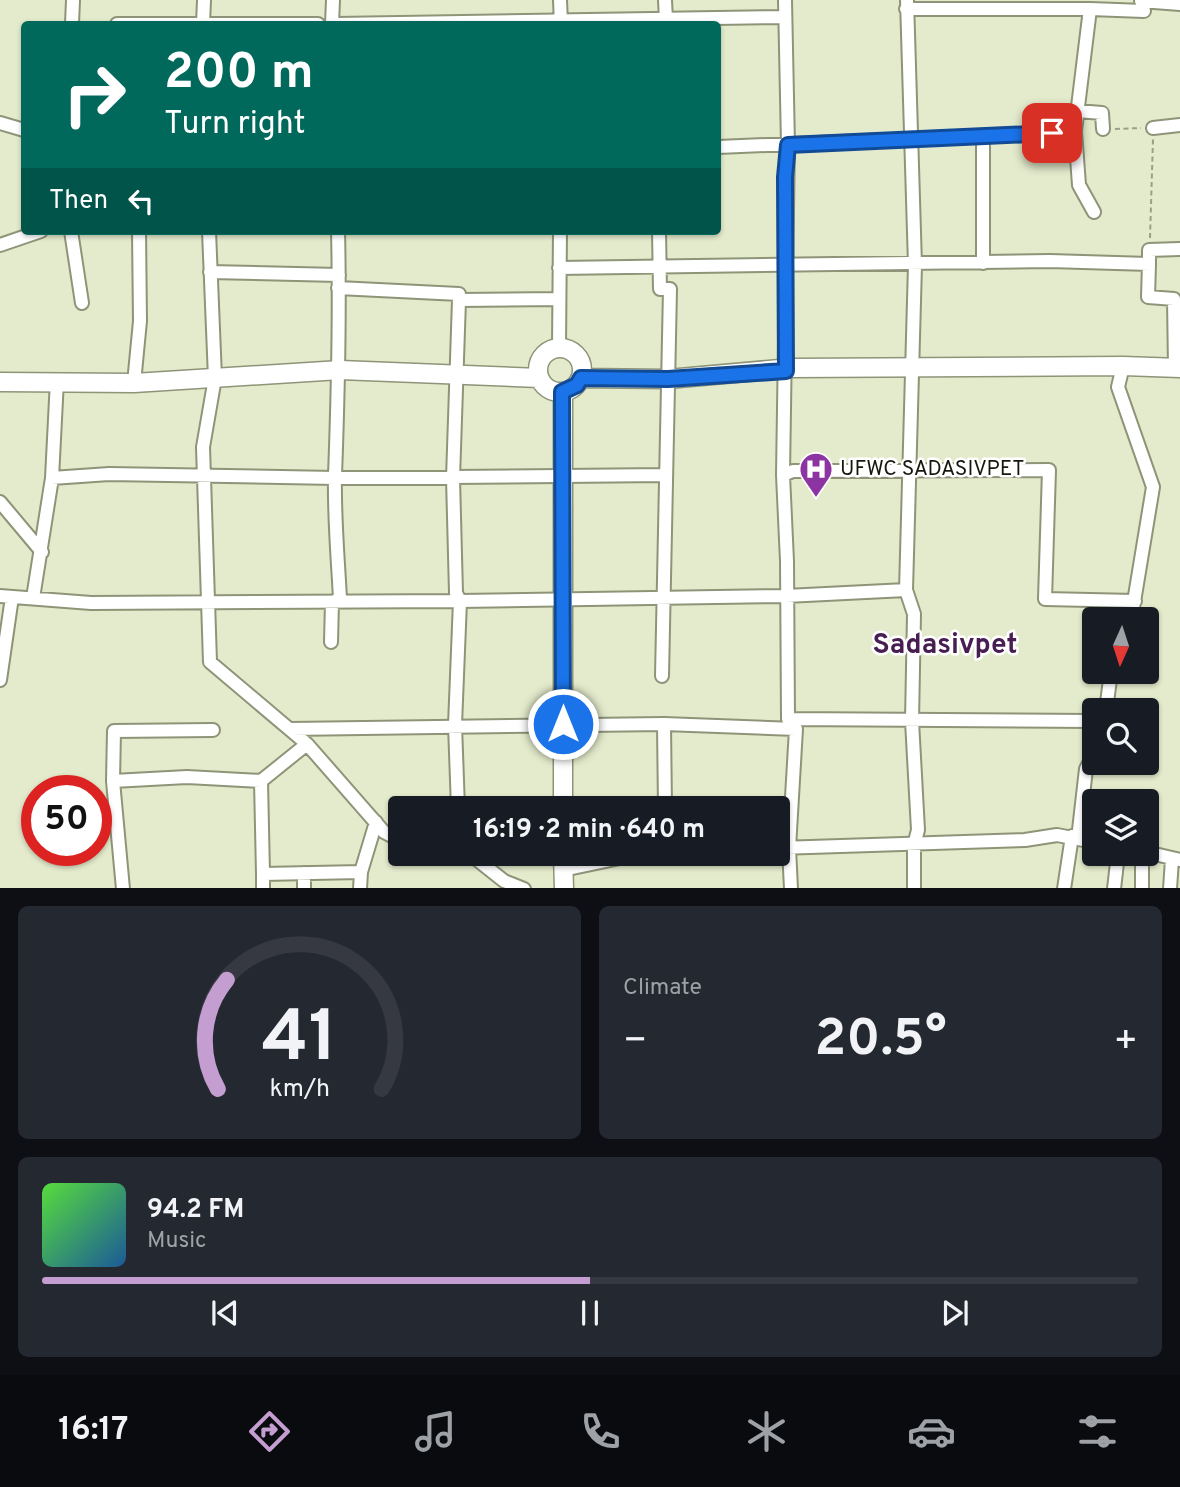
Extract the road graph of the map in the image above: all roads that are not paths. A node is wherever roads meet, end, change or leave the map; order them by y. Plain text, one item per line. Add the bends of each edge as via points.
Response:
1 (73, 0) edge
2 (204, 0) edge
3 (333, 0) edge
4 (560, 0) edge
5 (665, 0) edge
6 (785, 0) edge
7 (1141, 1) edge
8 (1031, 4) edge
9 (1180, 4) edge
10 (906, 5) edge
11 (1090, 9) junction
12 (785, 17) junction
13 (72, 21) edge
14 (203, 21) edge
15 (334, 21) edge
16 (561, 21) edge
17 (660, 21) edge
18 (685, 21) edge
19 (1077, 111) junction
20 (0, 122) edge
21 (1180, 125) edge
22 (1153, 128) road end
23 (1103, 129) road end
24 (21, 130) edge
25 (1075, 131) junction
26 (983, 136) junction
27 (911, 139) junction
28 (788, 145) junction
29 (721, 147) edge
30 (1094, 212) dead end
31 (29, 235) edge
32 (72, 235) edge
33 (139, 235) edge
34 (209, 235) edge
35 (338, 235) edge
36 (560, 235) edge
37 (659, 235) edge
38 (0, 245) edge
39 (1180, 249) edge
40 (983, 263) junction
41 (1149, 264) junction
42 (915, 265) junction
43 (785, 266) junction
44 (559, 268) junction
45 (659, 268) junction
46 (211, 272) junction
47 (339, 275) junction
48 (338, 288) junction
49 (558, 299) junction
50 (459, 300) junction
51 (82, 303) dead end
52 (559, 348) junction
53 (1123, 366) junction
54 (913, 368) junction
55 (1178, 368) edge
56 (340, 370) junction
57 (786, 371) junction
58 (455, 375) junction
59 (215, 378) junction
60 (581, 378) junction
61 (539, 379) junction
62 (668, 379) junction
63 (57, 380) junction
64 (0, 382) edge
65 (134, 383) junction
66 (562, 392) junction
67 (907, 470) junction
68 (666, 475) junction
69 (783, 475) junction
70 (563, 476) junction
71 (204, 477) junction
72 (51, 478) junction
73 (335, 478) junction
74 (453, 478) junction
75 (0, 502) edge
76 (42, 552) junction
77 (906, 590) junction
78 (664, 595) junction
79 (6, 596) edge
80 (786, 596) junction
81 (563, 597) junction
82 (33, 598) junction
83 (340, 599) junction
84 (460, 601) junction
85 (1135, 601) junction
86 (207, 602) junction
87 (1134, 607) edge
88 (331, 642) dead end
89 (662, 676) dead end
90 (0, 680) edge
91 (912, 721) junction
92 (1082, 721) edge
93 (563, 724) junction
94 (664, 724) junction
95 (792, 724) junction
96 (455, 725) junction
97 (290, 729) junction
98 (213, 730) dead end
99 (307, 744) junction
100 (1085, 775) edge
101 (113, 781) junction
102 (261, 781) junction
103 (458, 796) edge
104 (563, 796) edge
105 (664, 796) edge
106 (787, 796) edge
107 (376, 822) junction
108 (388, 834) edge
109 (1075, 837) junction
110 (1082, 839) edge
111 (914, 845) junction
112 (790, 848) edge
113 (1176, 859) edge
114 (485, 866) edge
115 (586, 866) edge
116 (787, 866) edge
117 (1117, 866) edge
118 (1143, 866) edge
119 (564, 871) edge
120 (361, 872) junction
121 (303, 873) junction
122 (263, 874) junction
123 (123, 888) edge
124 (263, 888) edge
125 (304, 888) edge
126 (360, 888) edge
127 (524, 888) edge
128 (791, 888) edge
129 (914, 888) edge
130 (1064, 888) edge
131 (1114, 888) edge
132 (1142, 888) edge
133 (1170, 888) edge

1 - 13 street
2 - 14 street
3 - 15 street
4 - 16 street
5 - 17 street
6 - 12 street
7 - 9 street
7 - 11 street via 1144,11
8 - 10 street
8 - 11 street
10 - 27 street
11 - 19 street
12 - 18 street
12 - 28 street
19 - 23 street via 1102,113
19 - 25 street
20 - 24 street
21 - 22 street
25 - 26 street
25 - 30 street via 1079,185
26 - 27 street
26 - 40 street
27 - 28 street
27 - 42 street
28 - 29 street
28 - 43 street
31 - 38 street
32 - 51 street
33 - 65 street via 141,321
34 - 46 street
35 - 47 street
36 - 44 street
37 - 45 street
39 - 41 street via 1149,250
40 - 41 street
40 - 42 street
41 - 55 street via 1148,297 1174,299
42 - 43 street
42 - 54 street
43 - 45 street
43 - 57 street
44 - 45 street
44 - 49 street
45 - 62 street via 660,289 670,289
46 - 47 street
46 - 59 street
47 - 48 street
48 - 50 street via 459,294
48 - 56 street
49 - 50 street
49 - 52 street
50 - 58 street
52 - 60 main road via 578,357
52 - 61 main road via 539,362
53 - 54 main road
53 - 55 main road
53 - 85 street via 1118,387 1153,487
54 - 57 main road
54 - 67 street
56 - 58 main road
56 - 59 main road
56 - 73 street
57 - 62 main road
57 - 69 street
58 - 61 main road
58 - 74 street
59 - 65 main road
59 - 71 street via 203,447
60 - 62 main road
60 - 66 main road
61 - 66 main road via 549,389
62 - 68 street
63 - 64 main road
63 - 65 main road
63 - 72 street
66 - 70 main road
67 - 69 street via 793,471
67 - 77 street
67 - 85 street via 1049,470 1045,599
68 - 70 street
68 - 78 street
69 - 80 street
70 - 74 street
70 - 81 main road
71 - 72 street via 109,474
71 - 73 street
71 - 86 street
72 - 76 street
73 - 74 street
73 - 83 street
74 - 84 street via 456,593
75 - 76 street
76 - 82 street
77 - 80 street
77 - 91 street via 914,614
78 - 80 street
78 - 81 street
78 - 89 street
79 - 82 street
79 - 90 street
80 - 95 street
81 - 84 street
81 - 93 main road
82 - 86 street via 91,603
83 - 84 street
83 - 86 street
83 - 88 street via 332,602
84 - 96 street
85 - 87 street
86 - 97 street via 210,662
91 - 92 street
91 - 95 street
91 - 111 street via 918,830
93 - 94 street
93 - 96 street
93 - 104 main road
94 - 95 street
94 - 105 street
95 - 106 street
96 - 97 street
96 - 103 street
97 - 99 street
98 - 101 street via 114,731
99 - 102 street
99 - 107 street
100 - 109 street
101 - 102 street via 187,777
101 - 123 street
102 - 122 street
107 - 108 street
107 - 120 street
109 - 110 street
109 - 111 street
109 - 130 street
111 - 112 street
111 - 129 street
113 - 133 street
114 - 127 street via 504,881
115 - 119 street
116 - 128 street
117 - 131 street
118 - 132 street
120 - 121 street
120 - 126 street
121 - 122 street
121 - 125 street
122 - 124 street

